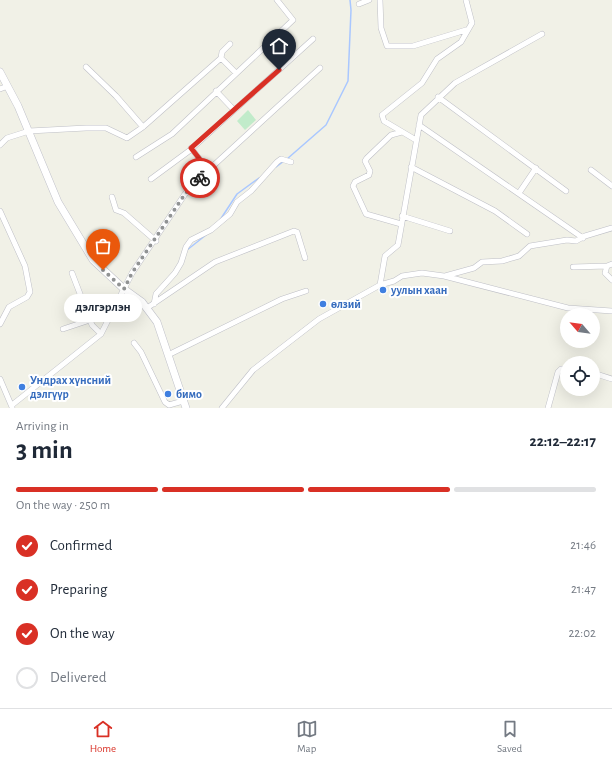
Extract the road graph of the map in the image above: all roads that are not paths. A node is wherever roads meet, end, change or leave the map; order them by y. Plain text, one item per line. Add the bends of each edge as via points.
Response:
1 (277, 0) edge
2 (369, 0) edge
3 (380, 0) edge
4 (466, 0) edge
5 (359, 4) dead end
6 (466, 30) junction
7 (542, 34) dead end
8 (313, 39) dead end
9 (230, 44) dead end
10 (221, 58) junction
11 (86, 67) dead end
12 (320, 68) dead end
13 (0, 72) edge
14 (236, 73) junction
15 (8, 86) junction
16 (0, 89) edge
17 (216, 91) junction
18 (438, 97) junction
19 (234, 110) junction
20 (419, 125) junction
21 (143, 127) junction
22 (29, 131) junction
23 (402, 132) junction
24 (416, 140) junction
25 (0, 145) edge
26 (191, 148) junction
27 (136, 157) dead end
28 (286, 161) dead end
29 (411, 167) junction
30 (536, 168) junction
31 (591, 170) dead end
32 (209, 171) junction
33 (151, 179) dead end
34 (612, 186) edge
35 (566, 191) dead end
36 (519, 193) junction
37 (112, 197) dead end
38 (0, 211) edge
39 (402, 216) junction
40 (401, 224) junction
41 (612, 228) edge
42 (450, 231) dead end
43 (527, 234) dead end
44 (583, 238) junction
45 (156, 241) junction
46 (305, 258) dead end
47 (610, 265) edge
48 (573, 267) dead end
49 (72, 273) dead end
50 (444, 276) junction
51 (612, 280) edge
52 (380, 285) junction
53 (124, 289) junction
54 (306, 291) dead end
55 (154, 304) junction
56 (147, 308) junction
57 (612, 311) edge
58 (90, 320) junction
59 (0, 324) edge
60 (63, 329) dead end
61 (101, 334) junction
62 (134, 343) dead end
63 (168, 355) junction
64 (560, 370) edge
65 (600, 375) edge
66 (0, 379) edge
67 (612, 379) edge
68 (185, 405) edge
69 (12, 407) edge
70 (222, 408) edge
71 (548, 408) edge

1 - 14 street via 293,20
2 - 5 street
3 - 6 street via 381,28 387,46 413,46
4 - 6 street via 472,20
6 - 23 street via 461,42 437,59 422,82 382,115 384,121
7 - 18 street via 455,83
8 - 19 street
9 - 10 street via 222,52
10 - 14 street
10 - 21 street
11 - 21 street
12 - 32 street
13 - 15 main road
14 - 17 street via 219,91
15 - 16 street
15 - 22 main road
17 - 19 street
17 - 27 street via 172,134
18 - 20 street via 420,115
18 - 30 street
19 - 26 street
20 - 24 street
20 - 36 street
21 - 22 street via 126,138 102,127
22 - 25 street via 7,138
22 - 53 main road via 58,202 93,260
23 - 24 street
23 - 40 street via 391,135 367,158 365,161 370,171 369,175 355,182 353,186 366,214
24 - 29 street
26 - 32 street
26 - 33 street
28 - 55 street via 274,164 251,191 237,202 230,214 211,230 191,240 175,273 156,294
29 - 39 street
29 - 43 street via 495,211
30 - 35 street
30 - 36 street
31 - 34 street
32 - 45 street via 185,194
36 - 44 street
37 - 45 street via 116,210 124,213
38 - 59 street via 25,266 30,292 27,297 9,307
39 - 40 street
39 - 42 street
40 - 52 street via 398,244 385,256
41 - 44 street
44 - 50 street via 576,242 567,240 530,246 519,256 502,261 482,262 474,268
45 - 53 street via 132,273
46 - 55 street via 296,231 281,234 215,262
47 - 48 street
47 - 51 street via 605,273
49 - 58 street
50 - 52 street via 422,273 402,276
50 - 57 street via 568,308
52 - 70 street via 319,319 253,370
53 - 56 main road
53 - 61 street
54 - 63 street via 282,298
55 - 56 street
56 - 63 main road via 157,322
58 - 60 street
58 - 61 street
61 - 69 street
62 - 68 street via 141,352 165,402
63 - 68 main road
64 - 71 street
65 - 67 street
66 - 69 street

